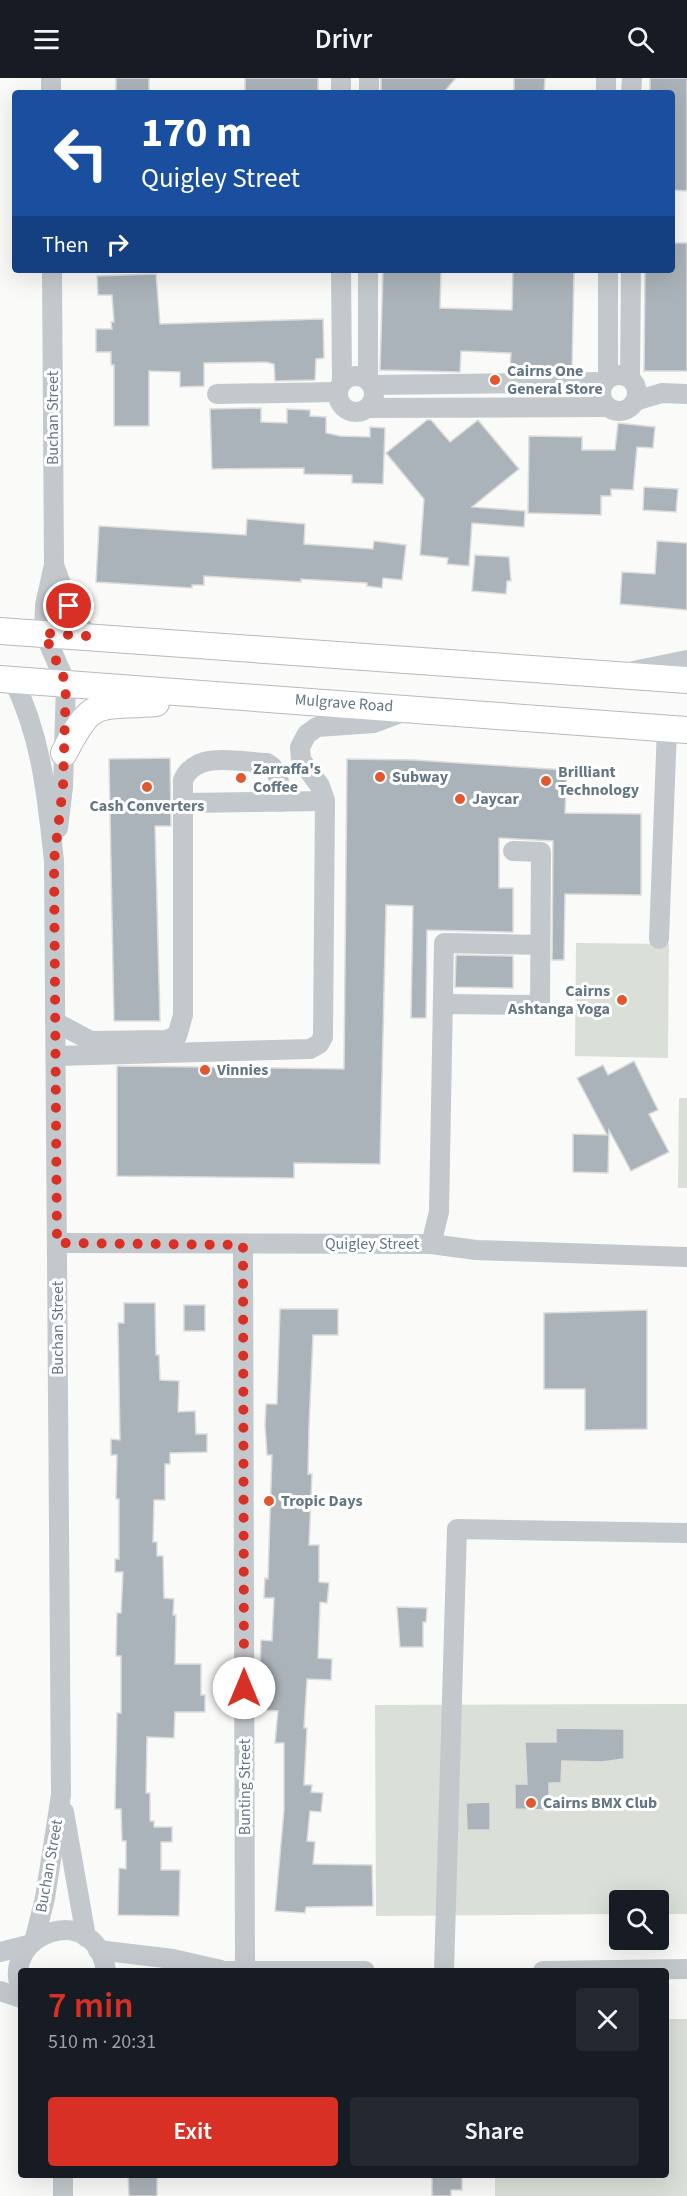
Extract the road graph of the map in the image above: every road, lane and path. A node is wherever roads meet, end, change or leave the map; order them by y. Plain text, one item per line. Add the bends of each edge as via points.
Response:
1 (52, 273) edge
2 (341, 273) edge
3 (368, 273) edge
4 (608, 273) edge
5 (631, 273) edge
6 (606, 380) junction
7 (370, 383) junction
8 (339, 387) junction
9 (633, 388) junction
10 (217, 394) dead end
11 (687, 394) edge
12 (608, 407) junction
13 (368, 408) junction
14 (54, 565) junction
15 (0, 631) edge
16 (44, 633) junction
17 (87, 636) junction
18 (687, 660) edge
19 (619, 675) junction
20 (7, 680) edge
21 (687, 680) edge
22 (66, 683) junction
23 (243, 696) junction
24 (411, 709) junction
25 (677, 729) edge
26 (64, 753) junction
27 (325, 801) junction
28 (183, 802) junction
29 (280, 802) junction
30 (513, 851) dead end
31 (54, 861) junction
32 (659, 939) dead end
33 (540, 945) junction
34 (443, 1004) junction
35 (55, 1022) junction
36 (182, 1025) junction
37 (207, 1052) junction
38 (56, 1056) junction
39 (57, 1243) junction
40 (431, 1244) junction
41 (243, 1245) junction
42 (687, 1257) edge
43 (687, 1533) edge
44 (61, 1795) junction
45 (31, 1941) junction
46 (92, 1943) junction
47 (0, 1952) edge
48 (104, 1968) edge
49 (210, 1968) edge
50 (245, 1968) edge
51 (444, 1968) edge
52 (669, 1969) edge
53 (687, 1969) edge
54 (18, 1976) edge
55 (0, 1991) edge
56 (18, 1997) edge
57 (63, 2178) edge
58 (63, 2196) edge

1 - 14 street, Buchan Street
2 - 8 street
3 - 7 street
4 - 6 street
5 - 9 street
6 - 7 street
6 - 9 street via 619,374
6 - 12 street via 601,392
7 - 8 street via 352,376
7 - 13 street via 374,397
8 - 10 street
8 - 13 street via 340,404 350,412
9 - 11 street
9 - 12 street via 631,406 620,411
12 - 13 street
14 - 16 street, Buchan Street via 45,605
14 - 17 street, Buchan Street via 69,606
15 - 16 main road
16 - 17 main road
16 - 22 street, Buchan Street
17 - 19 main road
18 - 19 street
19 - 21 main road
20 - 22 main road, Mulgrave Road
20 - 31 street, Buchan Street via 30,718 41,753
22 - 23 main road, Mulgrave Road
22 - 26 street, Buchan Street
23 - 24 main road, Mulgrave Road
23 - 26 main road via 101,706 80,721
24 - 25 main road, Mulgrave Road
24 - 27 street via 374,723 328,724 307,734 300,747 301,760 320,786
25 - 32 street
26 - 31 street, Buchan Street
27 - 29 street
27 - 37 street via 323,1037 310,1049
28 - 29 street
28 - 29 street via 187,770 211,760 267,763 274,767 279,775
28 - 36 street
30 - 33 street via 541,852
31 - 35 street, Buchan Street
33 - 34 street via 540,1005
33 - 34 street via 444,943
34 - 40 street via 439,1212
35 - 36 street via 91,1041 166,1040 177,1036
35 - 38 street, Buchan Street
36 - 37 street via 194,1046
37 - 38 street
38 - 39 street, Buchan Street
39 - 41 street, Quigley Street
39 - 44 street, Buchan Street
40 - 41 street, Quigley Street
40 - 42 street, Quigley Street via 476,1250
41 - 50 street, Bunting Street
43 - 51 street via 457,1529
44 - 45 street, Buchan Street via 45,1898
44 - 46 street, Buchan Street
45 - 46 street via 48,1931 65,1929
45 - 47 street
45 - 54 street, Buchan Street via 21,1956
46 - 48 street, Buchan Street
46 - 49 street
52 - 53 street
55 - 56 street
57 - 58 street

